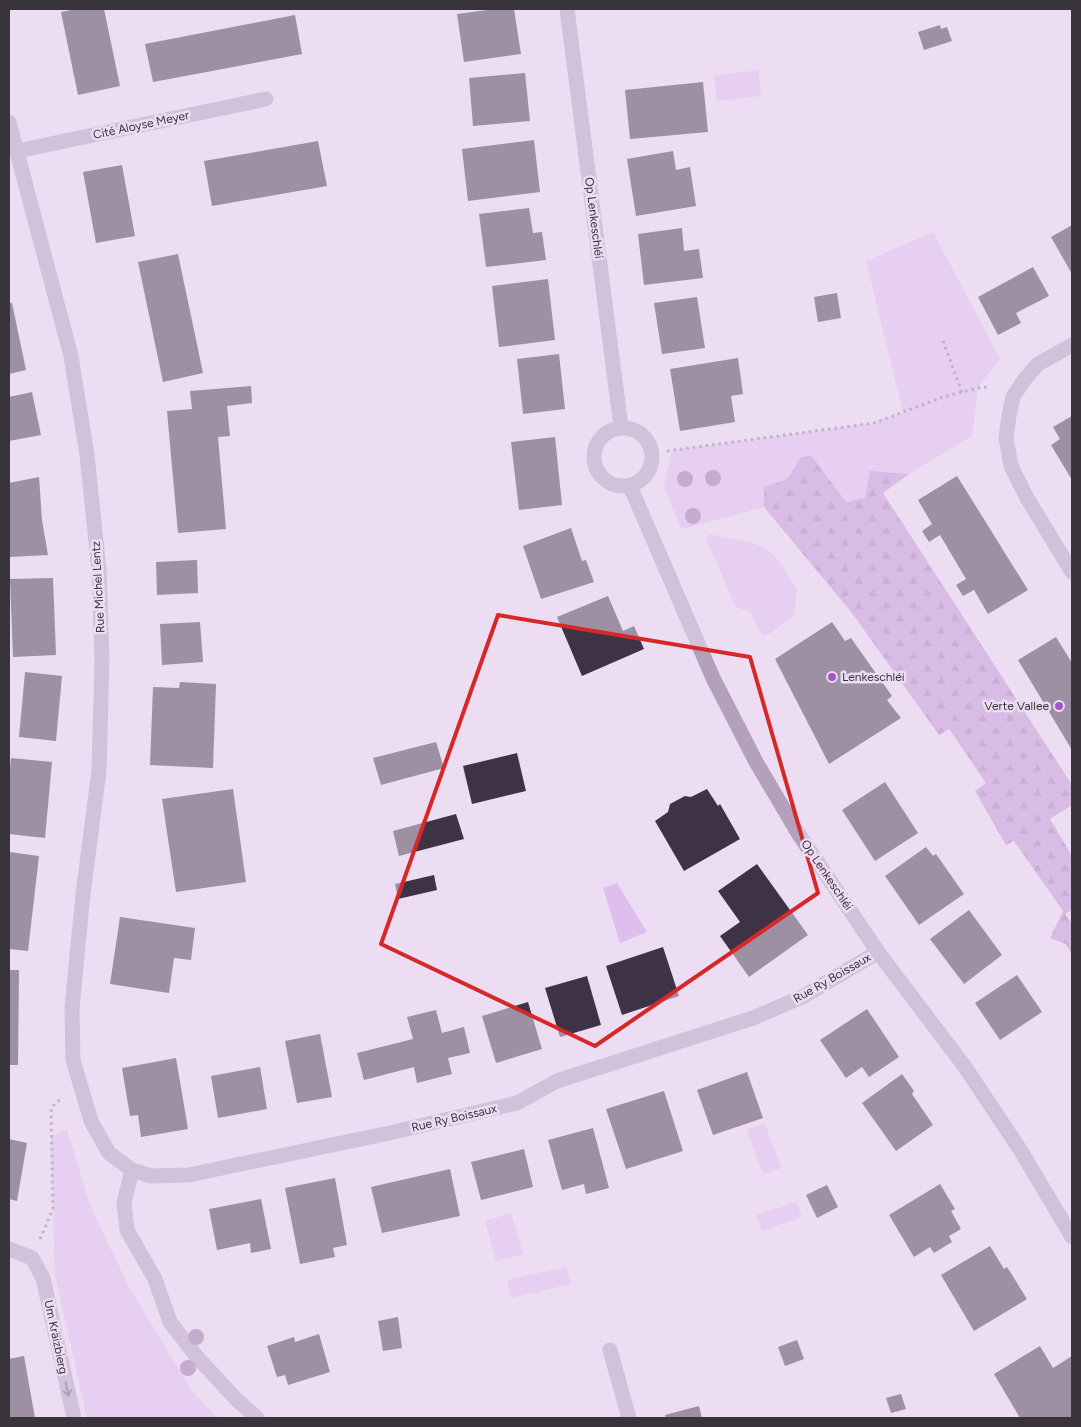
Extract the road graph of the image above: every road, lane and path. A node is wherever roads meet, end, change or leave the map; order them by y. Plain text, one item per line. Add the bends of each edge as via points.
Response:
1 (567, 9) edge
2 (266, 99) dead end
3 (9, 122) edge
4 (17, 151) junction
5 (943, 341) dead end
6 (1072, 345) edge
7 (987, 387) dead end
8 (962, 392) junction
9 (621, 427) junction
10 (667, 451) dead end
11 (630, 486) junction
12 (1072, 572) edge
13 (878, 952) junction
14 (73, 1060) joint
15 (82, 1093) junction
16 (132, 1170) junction
17 (1072, 1237) edge
18 (9, 1249) edge
19 (32, 1258) junction
20 (610, 1350) dead end
21 (74, 1418) edge
22 (258, 1418) edge
23 (629, 1418) edge

1 - 9 street, Op Lenkeschléi
2 - 4 street, Cité Aloyse Meyer
3 - 4 street, Rue Michel Lentz
4 - 14 street, Rue Michel Lentz via 70,356 87,455 99,570 102,660 100,771 72,1008
5 - 8 path
6 - 12 street via 1038,364 1024,380 1014,397 1006,438 1011,466
7 - 8 path
8 - 10 path via 874,423
9 - 11 street via 646,437 653,454 650,470 638,483
9 - 11 street via 604,434 594,451 594,461 597,470 611,484
11 - 13 street, Op Lenkeschléi via 713,678 756,762 798,833
13 - 16 street, Rue Ry Boissaux via 804,996 753,1018 557,1082 517,1103 189,1175 152,1176
13 - 17 street, Op Lenkeschléi via 970,1075 1021,1151
14 - 15 street, Rue Ry Boissaux
15 - 16 street, Rue Ry Boissaux via 91,1121 109,1152
15 - 19 path via 58,1101 51,1108 53,1209
16 - 22 street via 124,1203 127,1230 155,1279 170,1322 197,1357
18 - 19 street
19 -> 21 street, Um Kräizbierg via 43,1278
20 - 23 street

